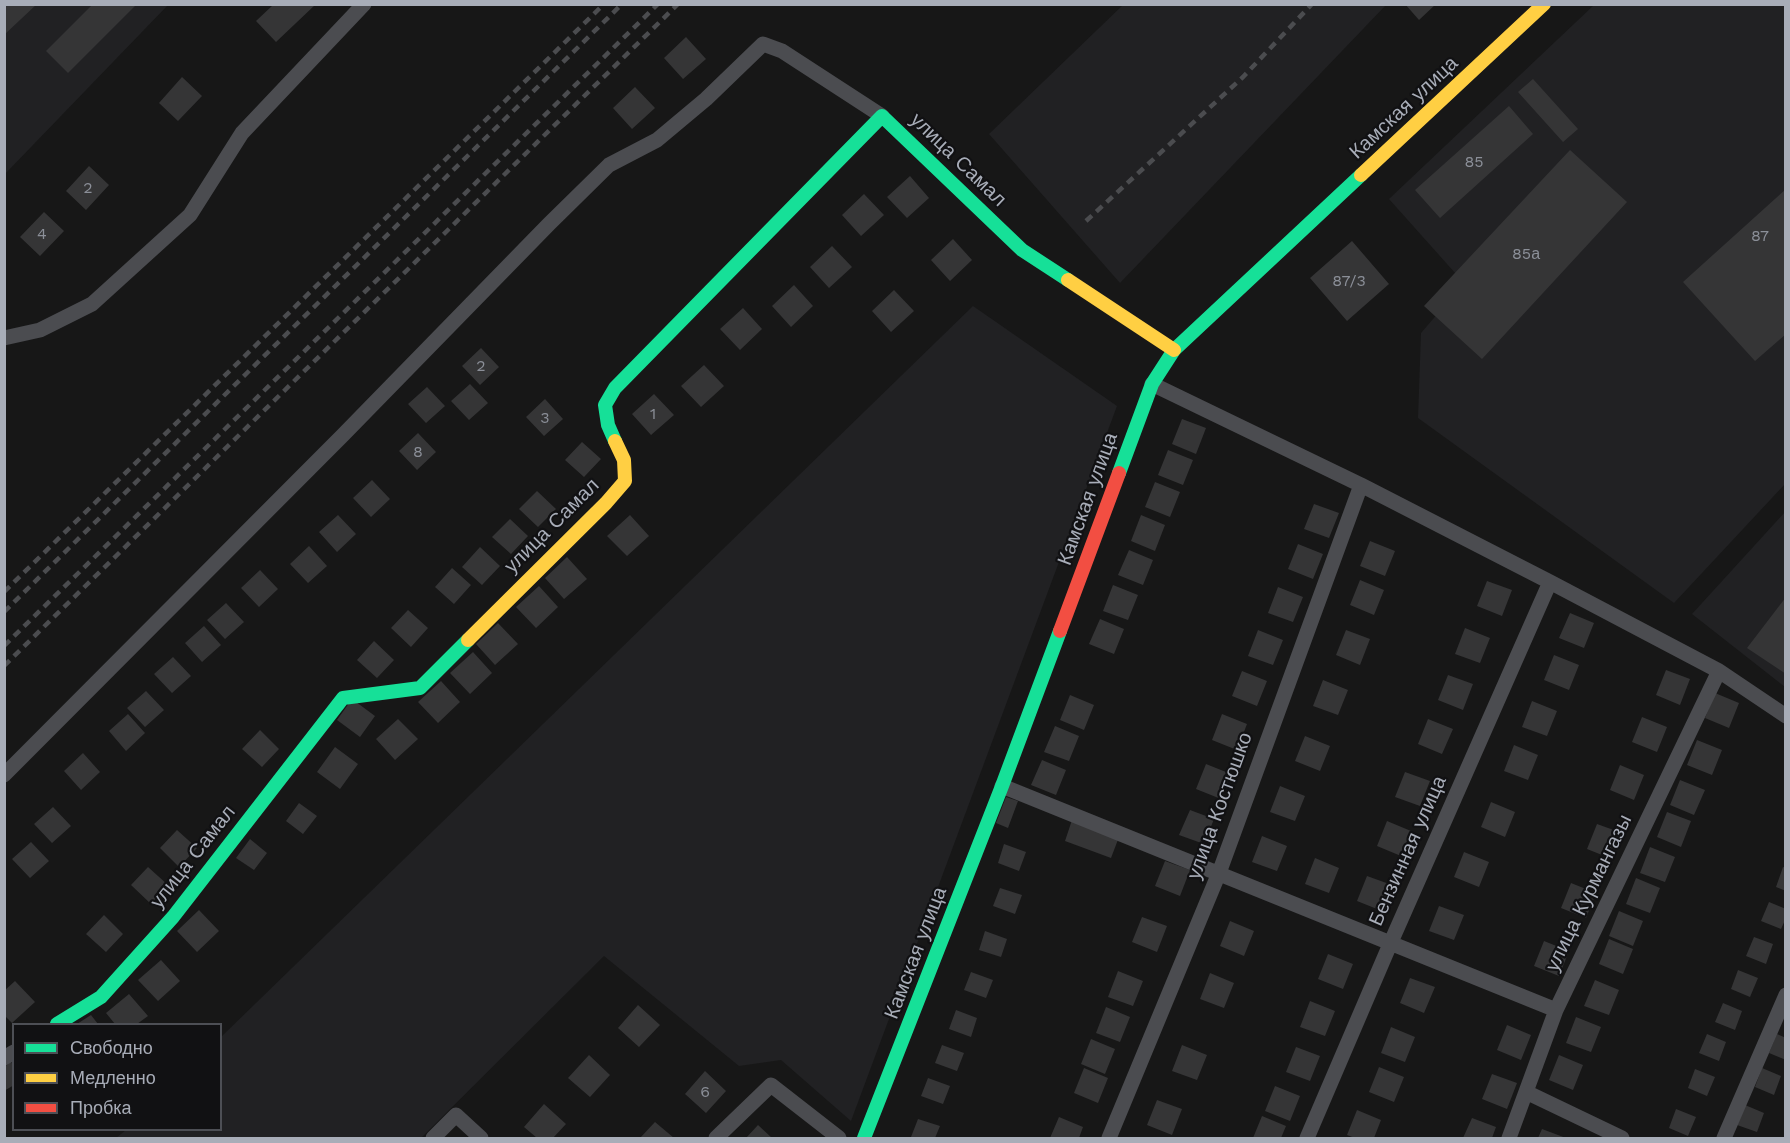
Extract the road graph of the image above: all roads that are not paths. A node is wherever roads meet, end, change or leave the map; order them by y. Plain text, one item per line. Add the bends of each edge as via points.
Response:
1 (364, 4) edge
2 (1544, 4) edge
3 (882, 116) junction
4 (4, 338) edge
5 (1174, 350) junction
6 (1152, 384) junction
7 (1361, 485) junction
8 (1550, 582) junction
9 (1719, 671) junction
10 (1785, 716) edge
11 (4, 775) edge
12 (1002, 786) junction
13 (1219, 873) junction
14 (1391, 942) junction
15 (1785, 995) edge
16 (1556, 1010) junction
17 (59, 1023) edge
18 (1526, 1092) junction
19 (433, 1138) edge
20 (481, 1138) edge
21 (716, 1138) edge
22 (839, 1138) edge
23 (864, 1138) edge
24 (1109, 1138) edge
25 (1307, 1138) edge
26 (1509, 1138) edge
27 (1622, 1138) edge
28 (1724, 1138) edge

1 - 4 street via 242,133 190,215 92,304 40,330
2 - 5 street, Камская улица
3 - 5 street, улица Самал via 1022,250
3 - 11 street via 782,51 763,44 657,140 609,165
3 - 17 street, улица Самал via 615,388 605,405 608,425 624,460 625,481 606,503 420,688 343,698 174,917 101,997
5 - 6 street, Камская улица
6 - 7 street
6 - 12 street, Камская улица
7 - 8 street
7 - 13 street, улица Костюшко
8 - 9 street
8 - 14 street, Бензинная улица
9 - 10 street
9 - 16 street, улица Курмангазы
12 - 13 street
12 - 23 street, Камская улица
13 - 14 street
13 - 24 street, улица Костюшко
14 - 16 street
14 - 25 street, Бензинная улица
15 - 28 street
16 - 18 street, улица Курмангазы
18 - 26 street, улица Курмангазы
18 - 27 street
19 - 20 street via 456,1115
21 - 22 street via 771,1086

